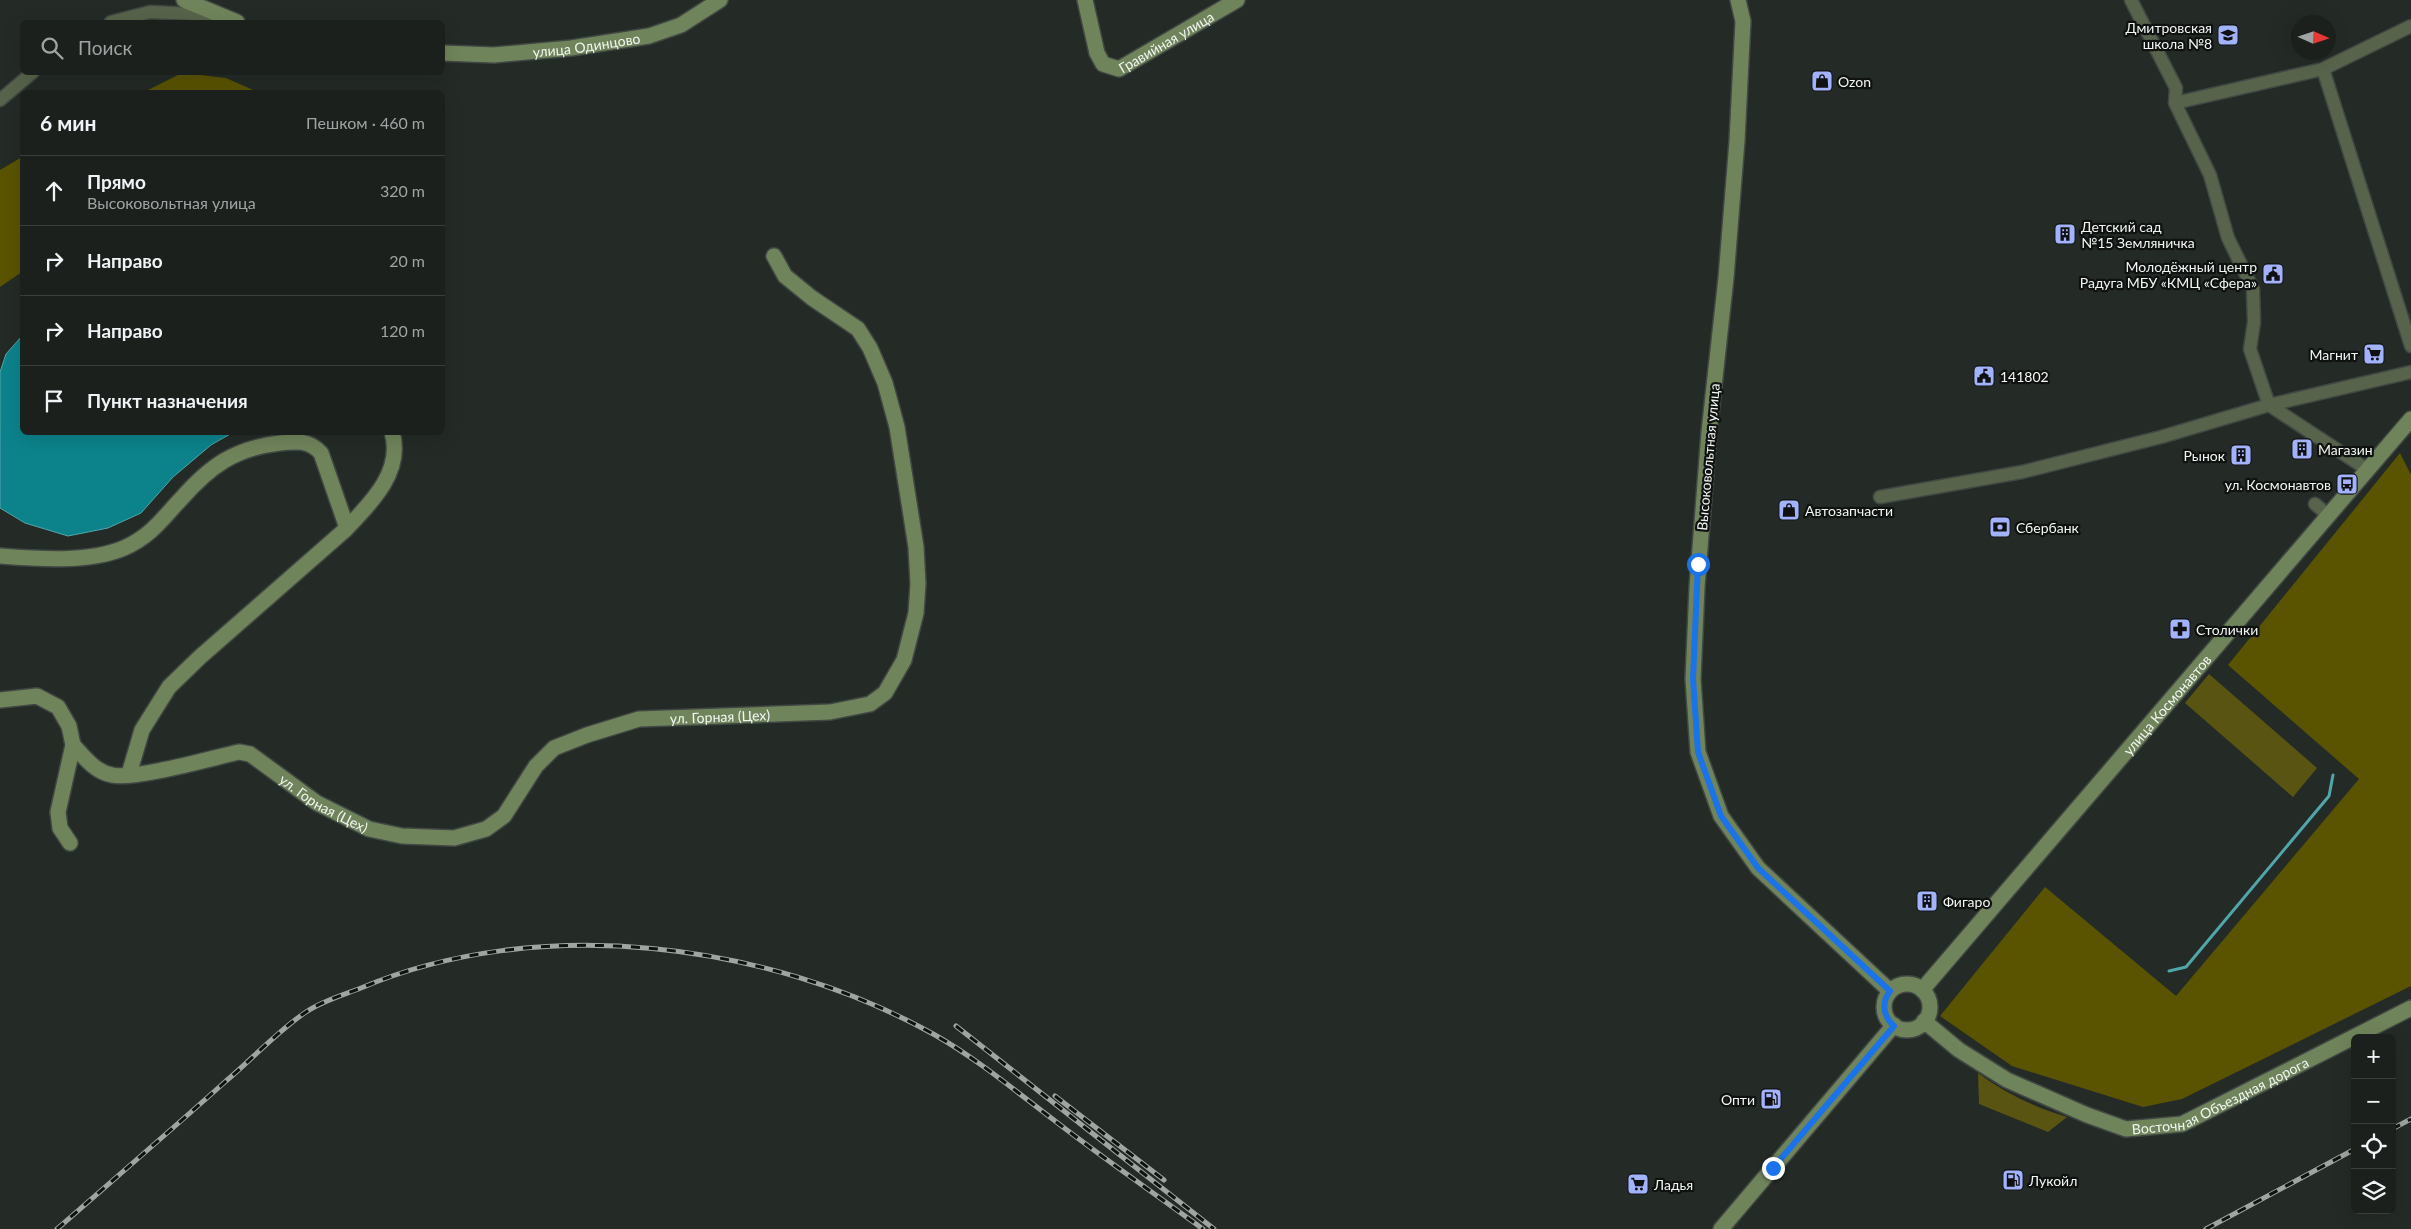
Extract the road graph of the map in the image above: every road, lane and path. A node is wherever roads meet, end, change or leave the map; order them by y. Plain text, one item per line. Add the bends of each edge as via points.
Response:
1 (184, 0) edge
2 (720, 0) edge
3 (1085, 0) edge
4 (1238, 0) edge
5 (1738, 0) edge
6 (2131, 0) edge
7 (220, 16) junction
8 (119, 20) edge
9 (231, 20) edge
10 (2411, 26) edge
11 (445, 53) edge
12 (2323, 69) junction
13 (29, 75) edge
14 (0, 100) edge
15 (2175, 103) junction
16 (774, 256) dead end
17 (2411, 346) edge
18 (2411, 372) edge
19 (2269, 405) junction
20 (2411, 419) edge
21 (393, 435) edge
22 (2368, 470) junction
23 (1880, 496) dead end
24 (2315, 504) dead end
25 (2329, 516) junction
26 (345, 530) junction
27 (0, 556) edge
28 (0, 700) edge
29 (73, 745) junction
30 (129, 774) junction
31 (70, 843) dead end
32 (1922, 990) junction
33 (1890, 991) junction
34 (2411, 1008) edge
35 (1924, 1021) junction
36 (1894, 1026) junction
37 (1721, 1229) edge

1 - 7 street
2 - 11 street, улица Одинцово via 681,24 649,36 494,55
3 - 4 street, Гравийная улица via 1097,53 1103,64 1118,69
5 - 33 street, Высоковольтная улица via 1743,20 1736,141 1696,605 1693,679 1698,752 1721,816 1758,868
6 - 15 street via 2176,88
7 - 8 street via 150,12
7 - 9 street
10 - 12 street
12 - 15 street
12 - 17 street
13 - 14 street
15 - 19 street via 2210,175 2228,238 2253,289 2254,322 2250,349
16 - 30 street, ул. Горная (Цех) via 785,276 858,329 885,383 897,427 916,547 918,584 916,613 904,660 885,693 870,704 830,712 639,719 587,735 554,748 536,766 504,816 486,829 454,838 402,836 369,829 317,804 250,754 238,752
18 - 19 street
19 - 22 street
19 - 23 street via 2161,437 2022,472
20 - 22 street, улица Космонавтов
21 - 26 street via 394,459 386,480 374,500
22 - 25 street, улица Космонавтов
24 - 25 street
25 - 32 street, улица Космонавтов
26 - 27 street via 322,453 314,445 299,441 250,448 214,466 180,499 164,520 146,536 124,548 67,558
26 - 30 street via 169,687 142,730
28 - 29 street, ул. Горная (Цех) via 37,696 58,707 69,726
29 - 30 street, ул. Горная (Цех) via 90,764 112,776
29 - 31 street, ул. Горная (Цех) via 58,812 60,828
32 - 33 street via 1908,984
32 - 35 street via 1929,1006
33 - 36 street via 1884,1009
34 - 35 street, Восточная Объездная дорога via 2182,1124 2126,1129 2007,1080 1960,1050
35 - 36 street via 1909,1029
36 - 37 street

